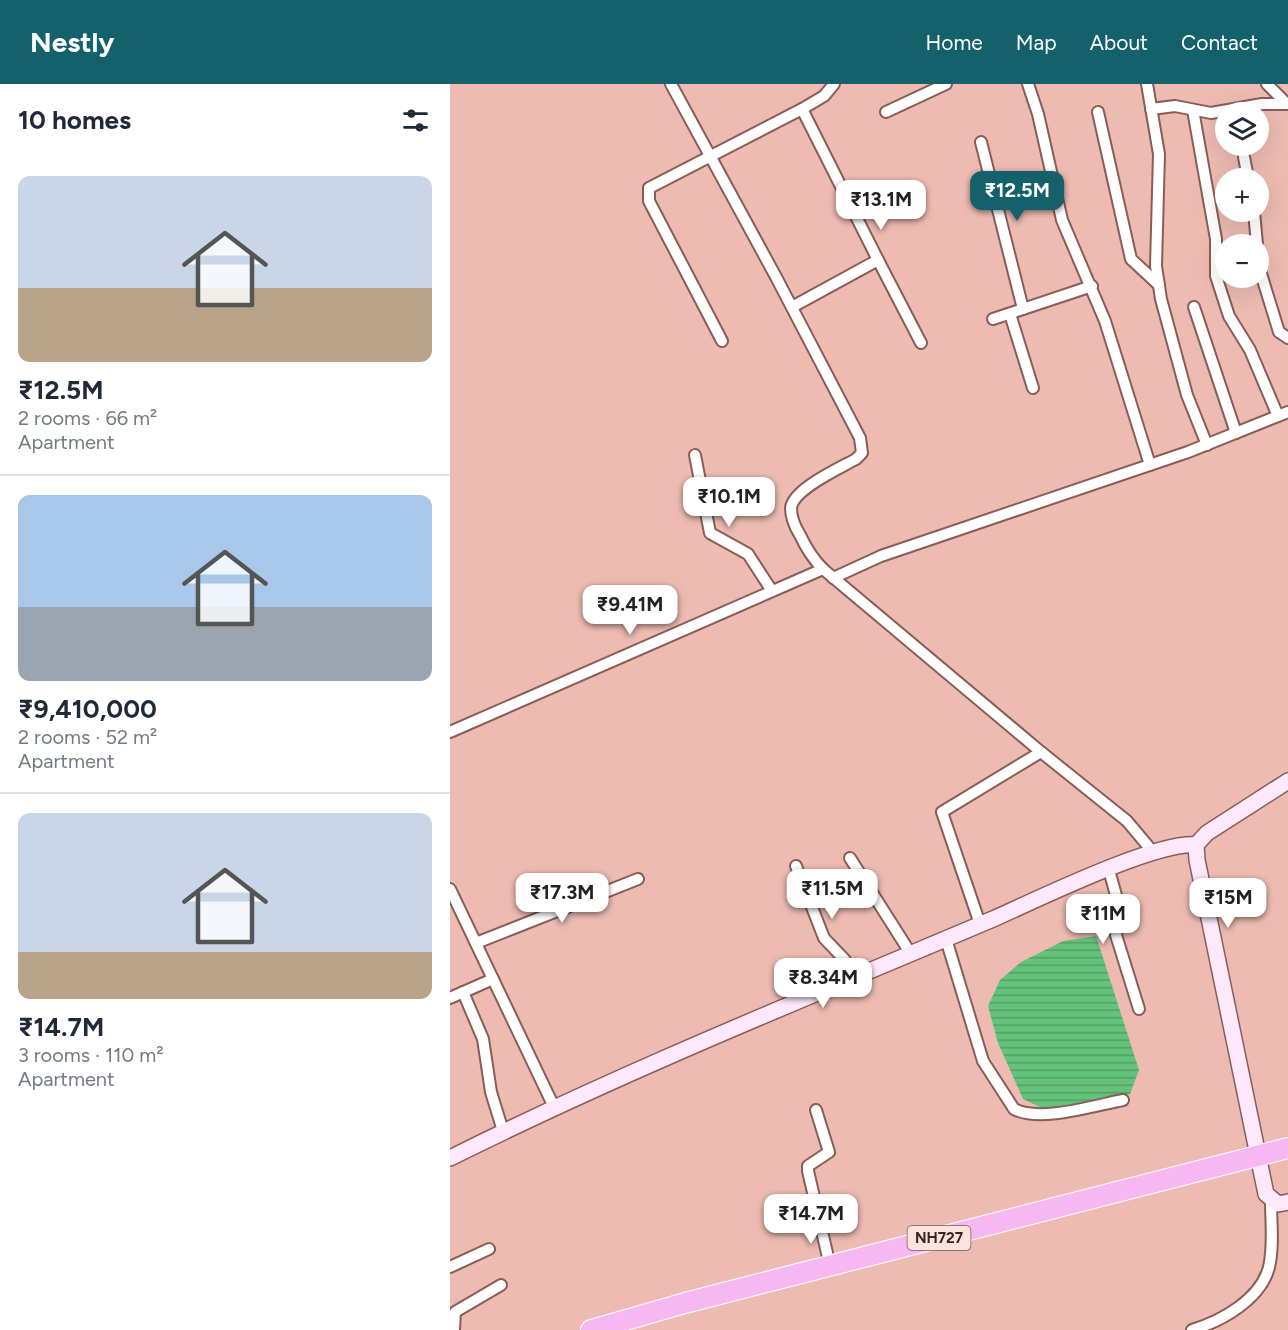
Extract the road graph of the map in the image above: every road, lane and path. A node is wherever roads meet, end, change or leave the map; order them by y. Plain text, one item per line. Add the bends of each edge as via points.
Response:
1 (671, 84) edge
2 (834, 84) edge
3 (946, 84) edge
4 (1028, 84) edge
5 (1147, 84) edge
6 (1267, 84) edge
7 (1288, 104) edge
8 (802, 109) junction
9 (1151, 109) junction
10 (1193, 110) junction
11 (886, 112) dead end
12 (1098, 112) dead end
13 (981, 142) dead end
14 (711, 154) junction
15 (1244, 157) dead end
16 (1246, 168) edge
17 (878, 260) junction
18 (1159, 285) junction
19 (1092, 286) junction
20 (1265, 288) edge
21 (792, 307) junction
22 (1194, 307) dead end
23 (1023, 309) junction
24 (1010, 314) junction
25 (993, 319) dead end
26 (1288, 338) edge
27 (722, 341) dead end
28 (921, 343) dead end
29 (1032, 388) dead end
30 (1283, 414) edge
31 (1236, 433) junction
32 (1207, 445) junction
33 (695, 455) dead end
34 (1150, 465) junction
35 (823, 569) junction
36 (833, 578) junction
37 (772, 591) junction
38 (450, 732) edge
39 (1041, 752) junction
40 (1288, 781) edge
41 (1196, 845) junction
42 (1153, 852) junction
43 (850, 858) dead end
44 (796, 866) dead end
45 (1109, 870) junction
46 (638, 879) dead end
47 (450, 889) edge
48 (980, 924) junction
49 (946, 939) junction
50 (476, 943) junction
51 (911, 954) junction
52 (493, 979) junction
53 (853, 979) junction
54 (463, 992) junction
55 (450, 998) edge
56 (1139, 1009) dead end
57 (1123, 1100) dead end
58 (554, 1107) junction
59 (816, 1110) dead end
60 (503, 1131) junction
61 (1288, 1148) edge
62 (1258, 1156) junction
63 (450, 1158) edge
64 (1271, 1201) junction
65 (1288, 1202) edge
66 (489, 1249) dead end
67 (830, 1266) junction
68 (450, 1267) edge
69 (501, 1285) dead end
70 (454, 1330) edge
71 (591, 1330) edge
72 (1192, 1330) edge

1 - 14 street
2 - 8 street via 824,96
3 - 11 street
4 - 19 street via 1062,220
5 - 9 street
6 - 7 street
7 - 10 street via 1262,104 1211,113
8 - 14 street
8 - 17 street
9 - 10 street via 1175,106
9 - 18 street via 1159,154
10 - 30 street via 1216,239 1216,276 1229,316
12 - 18 street via 1131,259
13 - 23 street
14 - 21 street
14 - 27 street via 656,183 647,194
15 - 16 street
17 - 21 street
17 - 28 street
18 - 32 street via 1187,395
19 - 23 street
19 - 34 street
20 - 26 street via 1279,332
21 - 35 street via 862,447 856,459 809,486 791,506 796,527
22 - 31 street
23 - 24 street
24 - 25 street
24 - 29 street
30 - 31 street
31 - 32 street
32 - 34 street
33 - 37 street via 710,533 748,554
34 - 36 street via 880,556
35 - 36 street
35 - 37 street
36 - 39 street
37 - 38 street
39 - 42 street via 1127,821
39 - 48 street via 942,812
40 - 41 street via 1207,833
41 - 42 street
41 - 62 street
42 - 45 street
43 - 51 street
44 - 53 street via 824,938 845,960
45 - 48 street
45 - 56 street via 1119,906 1116,935
46 - 50 street
47 - 50 street
48 - 49 street
49 - 51 street
49 - 57 street via 983,1061 1014,1109 1058,1113
50 - 52 street
51 - 53 street
52 - 54 street
52 - 58 street
53 - 58 street
54 - 55 street
54 - 60 street via 483,1039 491,1092
58 - 60 street
59 - 67 street via 829,1152 808,1166
60 - 63 street
61 - 62 highway, NH727
62 - 64 street
62 - 67 highway, NH727
64 - 65 street
64 - 72 street via 1272,1253 1261,1284 1236,1308
66 - 68 street
67 - 71 highway, NH727
69 - 70 street via 455,1312

